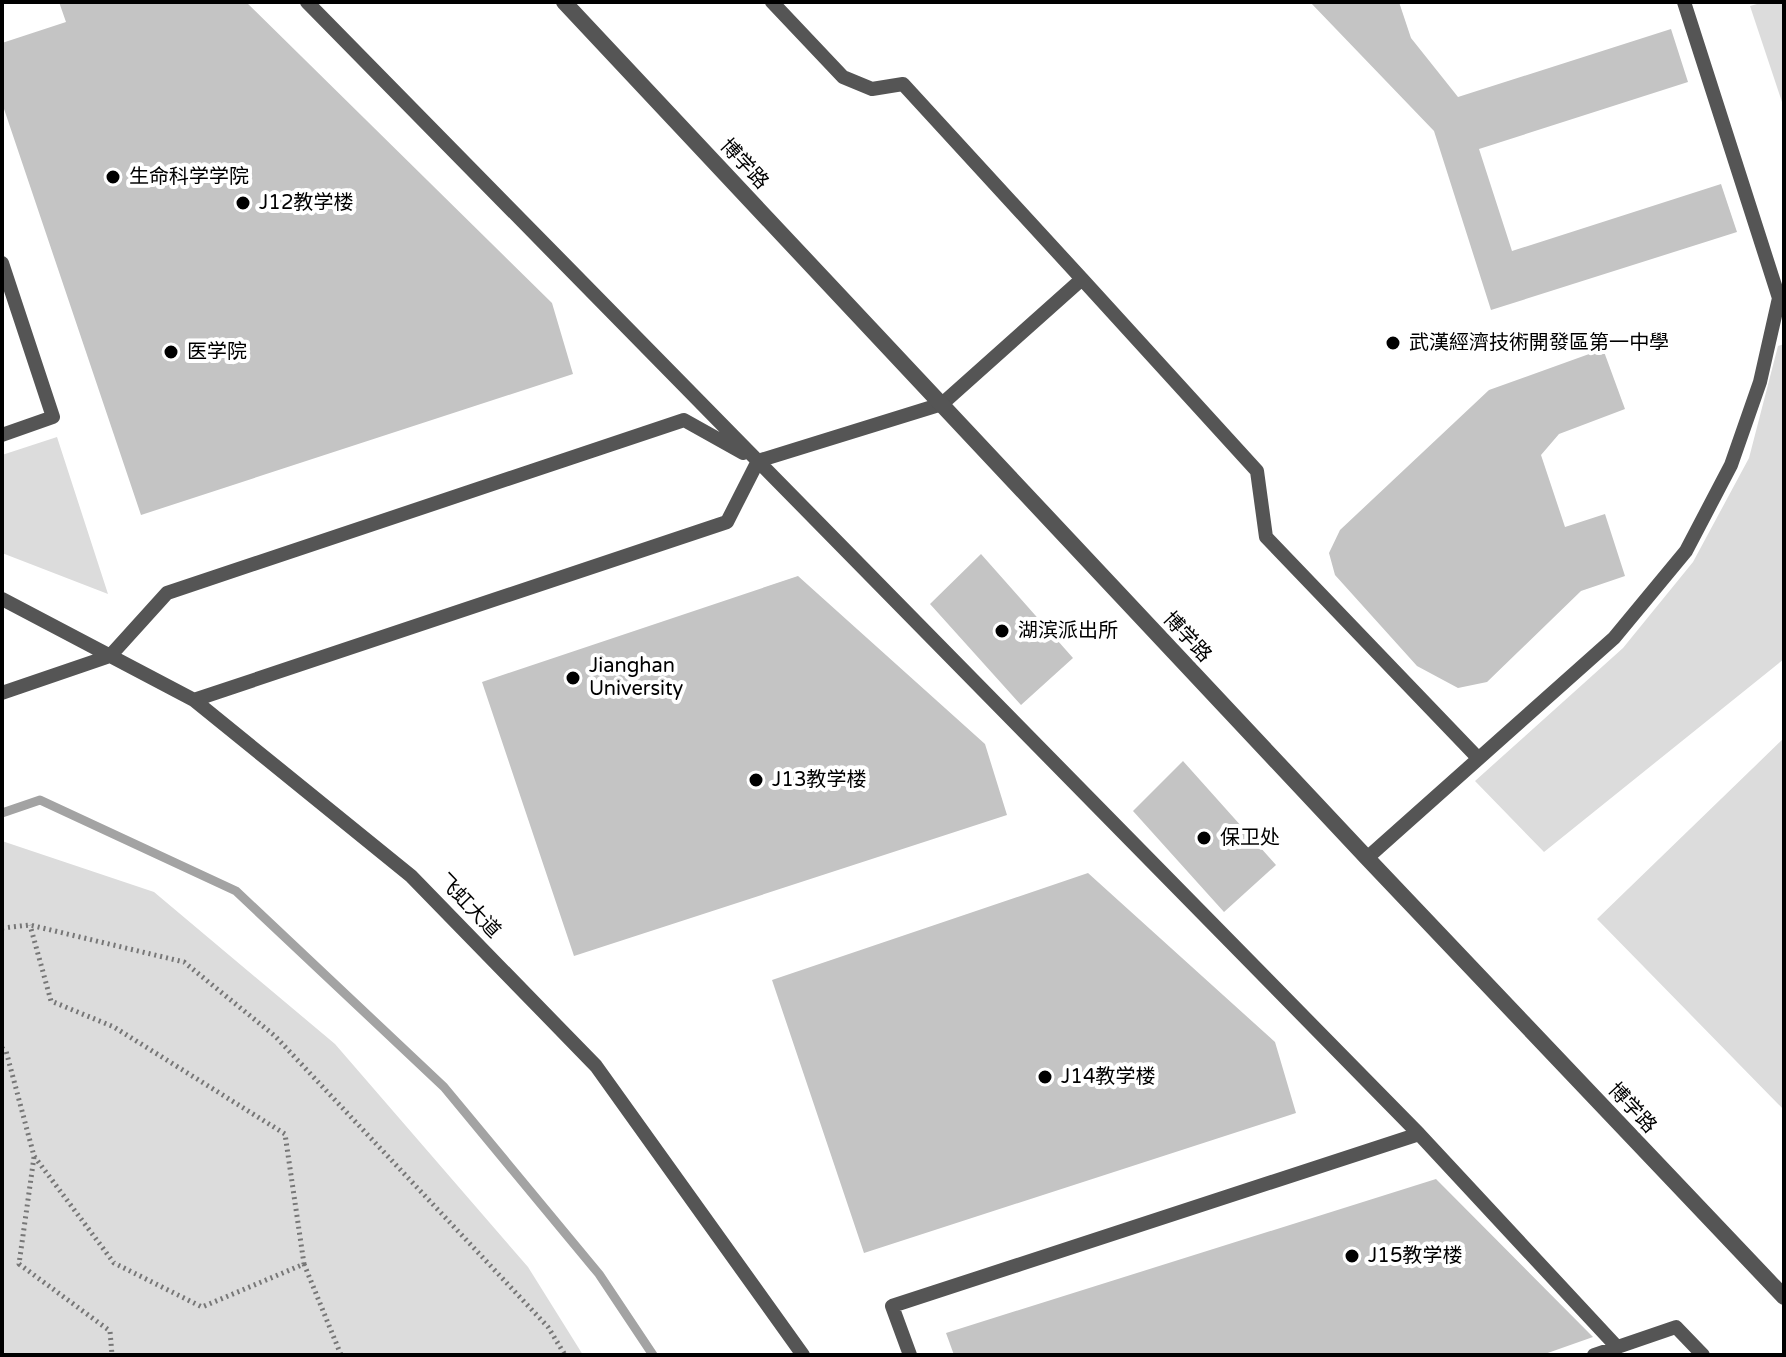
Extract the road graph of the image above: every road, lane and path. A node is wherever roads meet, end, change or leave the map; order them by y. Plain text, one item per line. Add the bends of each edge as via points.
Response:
1 (307, 2) edge
2 (564, 2) edge
3 (772, 2) edge
4 (1684, 2) edge
5 (2, 263) edge
6 (1082, 279) junction
7 (942, 404) junction
8 (2, 435) edge
9 (758, 461) junction
10 (2, 599) edge
11 (110, 656) junction
12 (2, 693) edge
13 (194, 700) junction
14 (1478, 758) junction
15 (1367, 858) junction
16 (30, 925) junction
17 (2, 928) edge
18 (2, 1048) edge
19 (1419, 1134) junction
20 (34, 1156) junction
21 (304, 1264) junction
22 (1784, 1297) edge
23 (1617, 1347) junction
24 (112, 1355) edge
25 (341, 1355) edge
26 (565, 1355) edge
27 (803, 1355) edge
28 (910, 1355) edge
29 (1594, 1355) edge
30 (1703, 1355) edge

1 - 9 lane
2 - 7 street, 博学路
3 - 6 lane via 843,77 872,89 903,84
4 - 14 lane via 1779,298 1760,382 1731,465 1686,551 1614,638
5 - 8 lane via 53,417
6 - 7 lane
6 - 14 lane via 1257,471 1266,537
7 - 9 lane
7 - 15 street, 博学路
9 - 11 lane via 684,420 167,593
9 - 13 lane via 727,522
9 - 19 lane
10 - 11 lane, 飞虹大道
11 - 12 lane
11 - 13 lane, 飞虹大道
13 - 27 lane, 飞虹大道 via 411,876 596,1066
14 - 15 lane
15 - 22 street, 博学路
16 - 17 path
16 - 21 path via 51,1001 114,1027 285,1134
16 - 26 path via 184,962 275,1036 548,1327
18 - 20 path
19 - 23 lane
19 - 28 lane via 892,1306
20 - 21 path via 114,1263 202,1307
20 - 24 path via 19,1264 110,1331
21 - 25 path
23 - 29 lane
23 - 30 lane via 1676,1327

